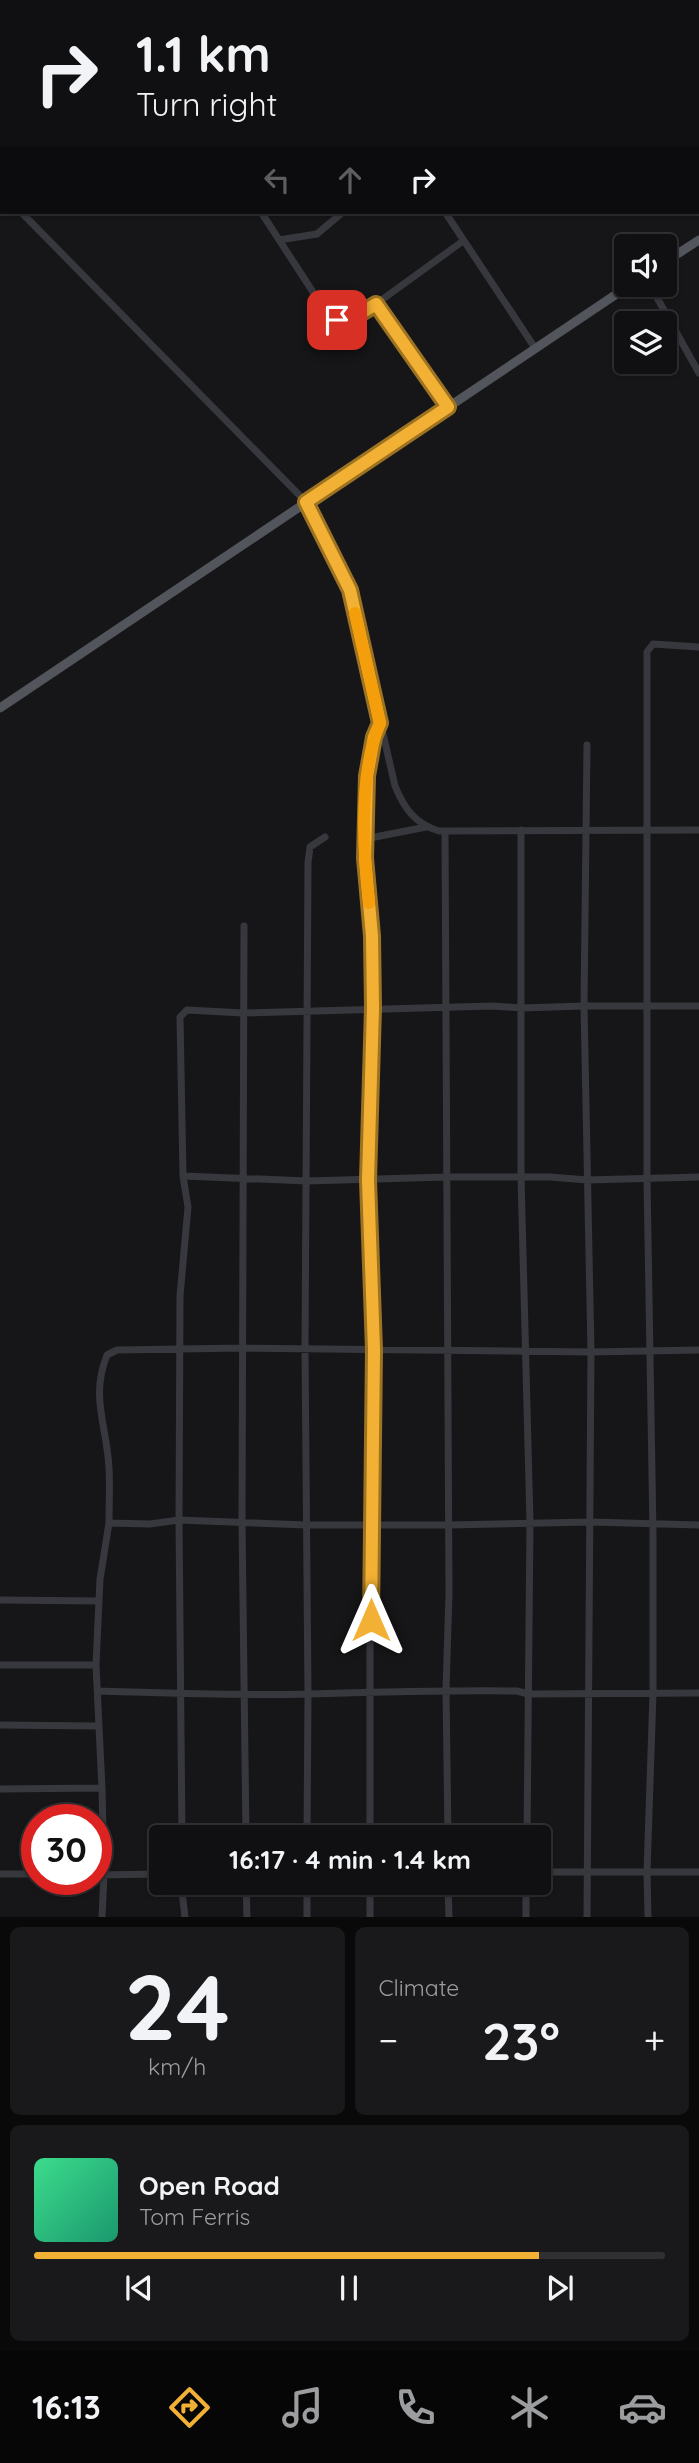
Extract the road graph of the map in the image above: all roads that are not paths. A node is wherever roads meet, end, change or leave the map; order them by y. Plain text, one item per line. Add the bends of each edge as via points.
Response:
1 (22, 214) edge
2 (262, 214) edge
3 (341, 214) edge
4 (445, 214) edge
5 (279, 240) junction
6 (699, 240) edge
7 (463, 241) junction
8 (677, 254) edge
9 (614, 296) edge
10 (657, 297) edge
11 (376, 304) junction
12 (535, 348) junction
13 (699, 373) edge
14 (448, 407) junction
15 (306, 502) junction
16 (699, 647) edge
17 (1, 705) edge
18 (380, 723) junction
19 (587, 745) dead end
20 (426, 827) junction
21 (585, 830) junction
22 (649, 830) junction
23 (699, 830) edge
24 (444, 831) junction
25 (521, 831) junction
26 (325, 836) dead end
27 (365, 839) junction
28 (244, 926) dead end
29 (446, 1006) junction
30 (584, 1006) junction
31 (648, 1006) junction
32 (699, 1006) edge
33 (373, 1008) junction
34 (521, 1008) junction
35 (306, 1011) junction
36 (243, 1013) junction
37 (183, 1176) junction
38 (447, 1177) junction
39 (521, 1177) junction
40 (699, 1178) edge
41 (243, 1180) junction
42 (368, 1180) junction
43 (587, 1180) junction
44 (647, 1180) junction
45 (307, 1181) junction
46 (243, 1348) junction
47 (180, 1349) junction
48 (305, 1349) junction
49 (448, 1349) junction
50 (374, 1350) junction
51 (699, 1350) edge
52 (527, 1351) junction
53 (650, 1351) junction
54 (591, 1352) junction
55 (179, 1520) junction
56 (109, 1522) junction
57 (242, 1522) junction
58 (530, 1522) junction
59 (590, 1522) junction
60 (652, 1524) junction
61 (306, 1525) junction
62 (370, 1525) junction
63 (448, 1525) junction
64 (699, 1525) edge
65 (0, 1600) edge
66 (99, 1601) junction
67 (0, 1665) edge
68 (96, 1665) junction
69 (446, 1689) junction
70 (98, 1690) junction
71 (371, 1691) junction
72 (653, 1693) junction
73 (699, 1693) edge
74 (181, 1694) junction
75 (244, 1694) junction
76 (308, 1694) junction
77 (528, 1694) junction
78 (588, 1695) junction
79 (0, 1726) edge
80 (99, 1726) junction
81 (103, 1788) junction
82 (0, 1789) edge
83 (102, 1804) edge
84 (182, 1825) edge
85 (246, 1825) edge
86 (307, 1825) edge
87 (370, 1825) edge
88 (447, 1825) edge
89 (527, 1825) edge
90 (551, 1872) edge
91 (587, 1872) junction
92 (647, 1872) junction
93 (699, 1872) edge
94 (0, 1874) edge
95 (21, 1874) edge
96 (149, 1874) edge
97 (112, 1875) edge
98 (101, 1895) edge
99 (182, 1895) edge
100 (246, 1895) edge
101 (307, 1895) edge
102 (370, 1895) edge
103 (448, 1895) edge
104 (526, 1895) edge
105 (102, 1917) edge
106 (185, 1917) edge
107 (247, 1917) edge
108 (307, 1917) edge
109 (370, 1917) edge
110 (449, 1917) edge
111 (526, 1917) edge
112 (587, 1917) edge
113 (648, 1917) edge

1 - 15 street
2 - 5 street
3 - 5 street via 317,234
4 - 7 street
5 - 11 street via 324,309 337,320 347,322
6 - 8 main road
7 - 11 street
7 - 12 street
9 - 12 main road
10 - 13 street
11 - 14 street
12 - 14 main road
14 - 15 main road
15 - 17 main road
15 - 18 street via 350,590
16 - 22 street via 653,644 647,652
18 - 20 street via 402,803
18 - 27 street via 367,776
19 - 21 street
20 - 24 street
20 - 27 street
21 - 22 street
21 - 25 street
21 - 30 street
22 - 23 street
22 - 31 street
24 - 25 street
24 - 29 street
25 - 34 street
26 - 35 street via 310,847
27 - 33 street
28 - 36 street
29 - 33 street
29 - 34 street
29 - 38 street
30 - 31 street
30 - 34 street
30 - 43 street
31 - 32 street
31 - 44 street
33 - 35 street
33 - 42 street
34 - 39 street
35 - 36 street
35 - 45 street
36 - 37 street via 187,1010 180,1017
36 - 41 street
37 - 41 street
37 - 47 street via 188,1207
38 - 39 street
38 - 42 street
38 - 49 street
39 - 43 street
39 - 52 street
40 - 44 street
41 - 45 street
41 - 46 street
42 - 45 street
42 - 50 street
43 - 44 street
43 - 54 street
44 - 53 street
45 - 48 street
46 - 47 street
46 - 48 street
46 - 57 street
47 - 55 street
47 - 56 street via 117,1349 107,1354 98,1401 109,1466
48 - 50 street
48 - 61 street
49 - 50 street
49 - 52 street
49 - 63 street
50 - 62 street
51 - 53 street
52 - 54 street
52 - 58 street
53 - 54 street
53 - 60 street
54 - 59 street
55 - 56 street
55 - 57 street
55 - 74 street
56 - 66 street
57 - 61 street
57 - 75 street
58 - 59 street
58 - 63 street
58 - 77 street
59 - 60 street
59 - 78 street
60 - 64 street
60 - 72 street
61 - 62 street
61 - 76 street
62 - 63 street
62 - 71 street
63 - 69 street
65 - 66 street
66 - 68 street
67 - 68 street
68 - 70 street
69 - 71 street
69 - 77 street
69 - 88 street
70 - 74 street
70 - 80 street
71 - 76 street
71 - 87 street
72 - 73 street
72 - 78 street
72 - 92 street
74 - 75 street
74 - 84 street
75 - 76 street
75 - 85 street
76 - 86 street
77 - 78 street
77 - 89 street
78 - 91 street
79 - 80 street
80 - 81 street
81 - 82 street
81 - 83 street
90 - 91 street
91 - 92 street
91 - 112 street
92 - 93 street
92 - 113 street
94 - 95 street
96 - 97 street
98 - 105 street
99 - 106 street
100 - 107 street
101 - 108 street
102 - 109 street
103 - 110 street
104 - 111 street

